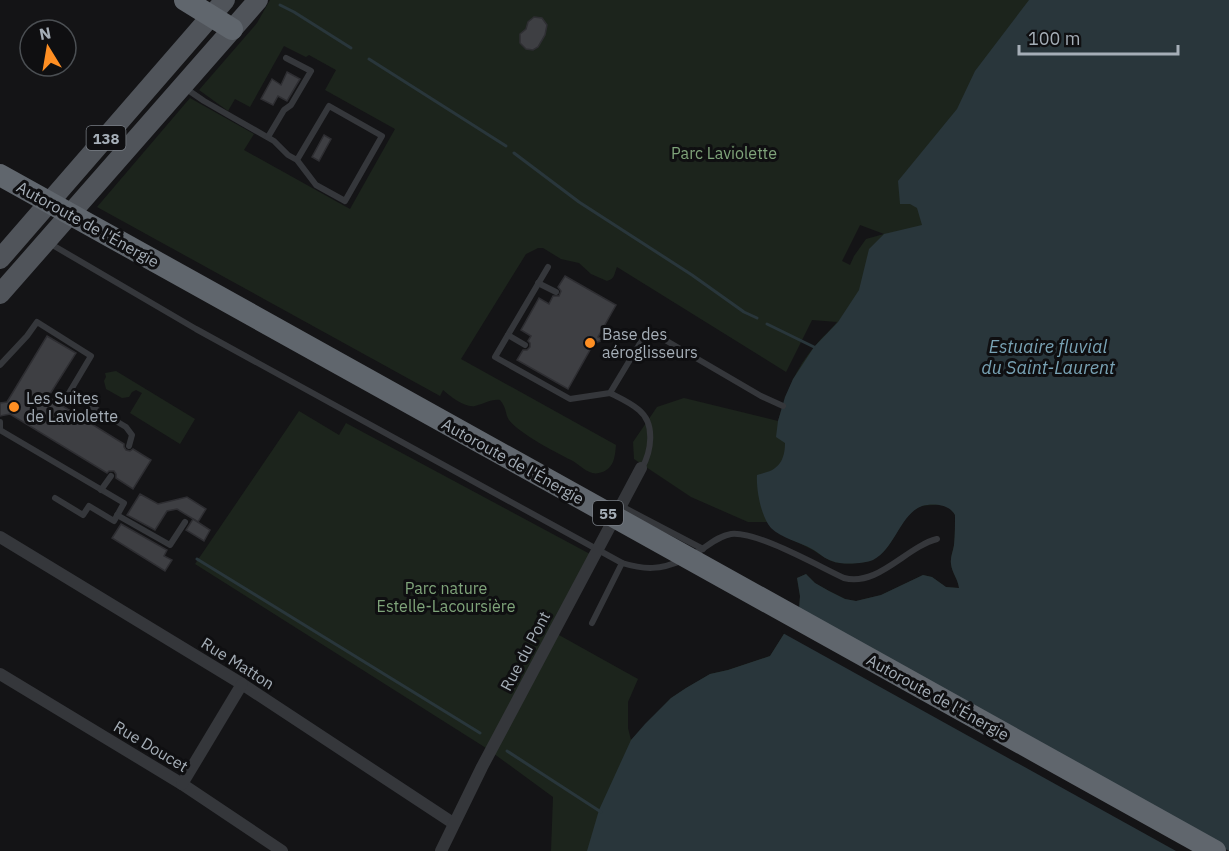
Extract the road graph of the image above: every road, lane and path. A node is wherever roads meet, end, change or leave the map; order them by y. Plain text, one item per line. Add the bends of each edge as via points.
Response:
1 (185, 0) edge
2 (258, 0) edge
3 (219, 5) edge
4 (237, 23) junction
5 (286, 58) dead end
6 (182, 86) junction
7 (268, 137) junction
8 (297, 160) junction
9 (0, 175) edge
10 (0, 189) edge
11 (46, 241) junction
12 (0, 260) edge
13 (548, 267) dead end
14 (538, 283) junction
15 (555, 292) dead end
16 (0, 294) edge
17 (523, 309) junction
18 (530, 315) dead end
19 (508, 335) junction
20 (525, 345) dead end
21 (0, 365) edge
22 (610, 393) junction
23 (783, 406) dead end
24 (0, 422) edge
25 (0, 429) edge
26 (129, 446) dead end
27 (641, 468) joint
28 (111, 476) dead end
29 (101, 490) junction
30 (55, 498) dead end
31 (621, 506) junction
32 (117, 515) junction
33 (185, 522) dead end
34 (0, 537) edge
35 (937, 538) dead end
36 (703, 549) junction
37 (598, 551) junction
38 (622, 563) junction
39 (592, 623) dead end
40 (0, 674) edge
41 (242, 684) junction
42 (182, 784) junction
43 (453, 824) junction
44 (282, 851) edge
45 (441, 851) edge
46 (1190, 851) edge
47 (1215, 851) edge

1 - 3 highway
2 - 4 main road, 138
3 - 4 highway
3 - 12 main road, 138
4 - 6 main road, 138
5 - 7 lane via 311,71
6 - 7 lane
6 - 11 main road, 138
7 - 8 lane
8 - 8 lane via 329,105 382,136 345,201 316,185
9 - 47 highway, Autoroute de l'Énergie / 55, bridge
10 - 46 highway, Autoroute de l'Énergie / 55
11 - 16 main road, 138
11 - 37 lane via 205,334
13 - 14 lane
14 - 15 lane
14 - 17 lane
17 - 18 lane
17 - 19 lane
19 - 20 lane
19 - 22 lane via 495,357 570,399
21 - 26 lane via 38,322 91,356 69,393 126,427 132,435
22 - 23 lane via 648,330
22 - 27 lane via 646,418 650,449
24 - 25 lane
25 - 29 lane
27 - 31 street, Rue du Pont
28 - 29 lane
29 - 32 lane via 124,503
30 - 32 lane via 83,515 89,506 114,521
31 - 36 lane
31 - 37 street, Rue du Pont
32 - 33 lane via 170,546
34 - 41 street, Rue Matton
35 - 36 lane via 882,571 855,580 749,536 731,534
36 - 38 lane via 667,567 640,568
37 - 38 lane
37 - 43 street, Rue du Pont
38 - 39 lane
40 - 42 street, Rue Doucet
41 - 42 street
41 - 43 street, Rue Matton
42 - 44 street, Rue Doucet
43 - 45 street, Rue du Pont

